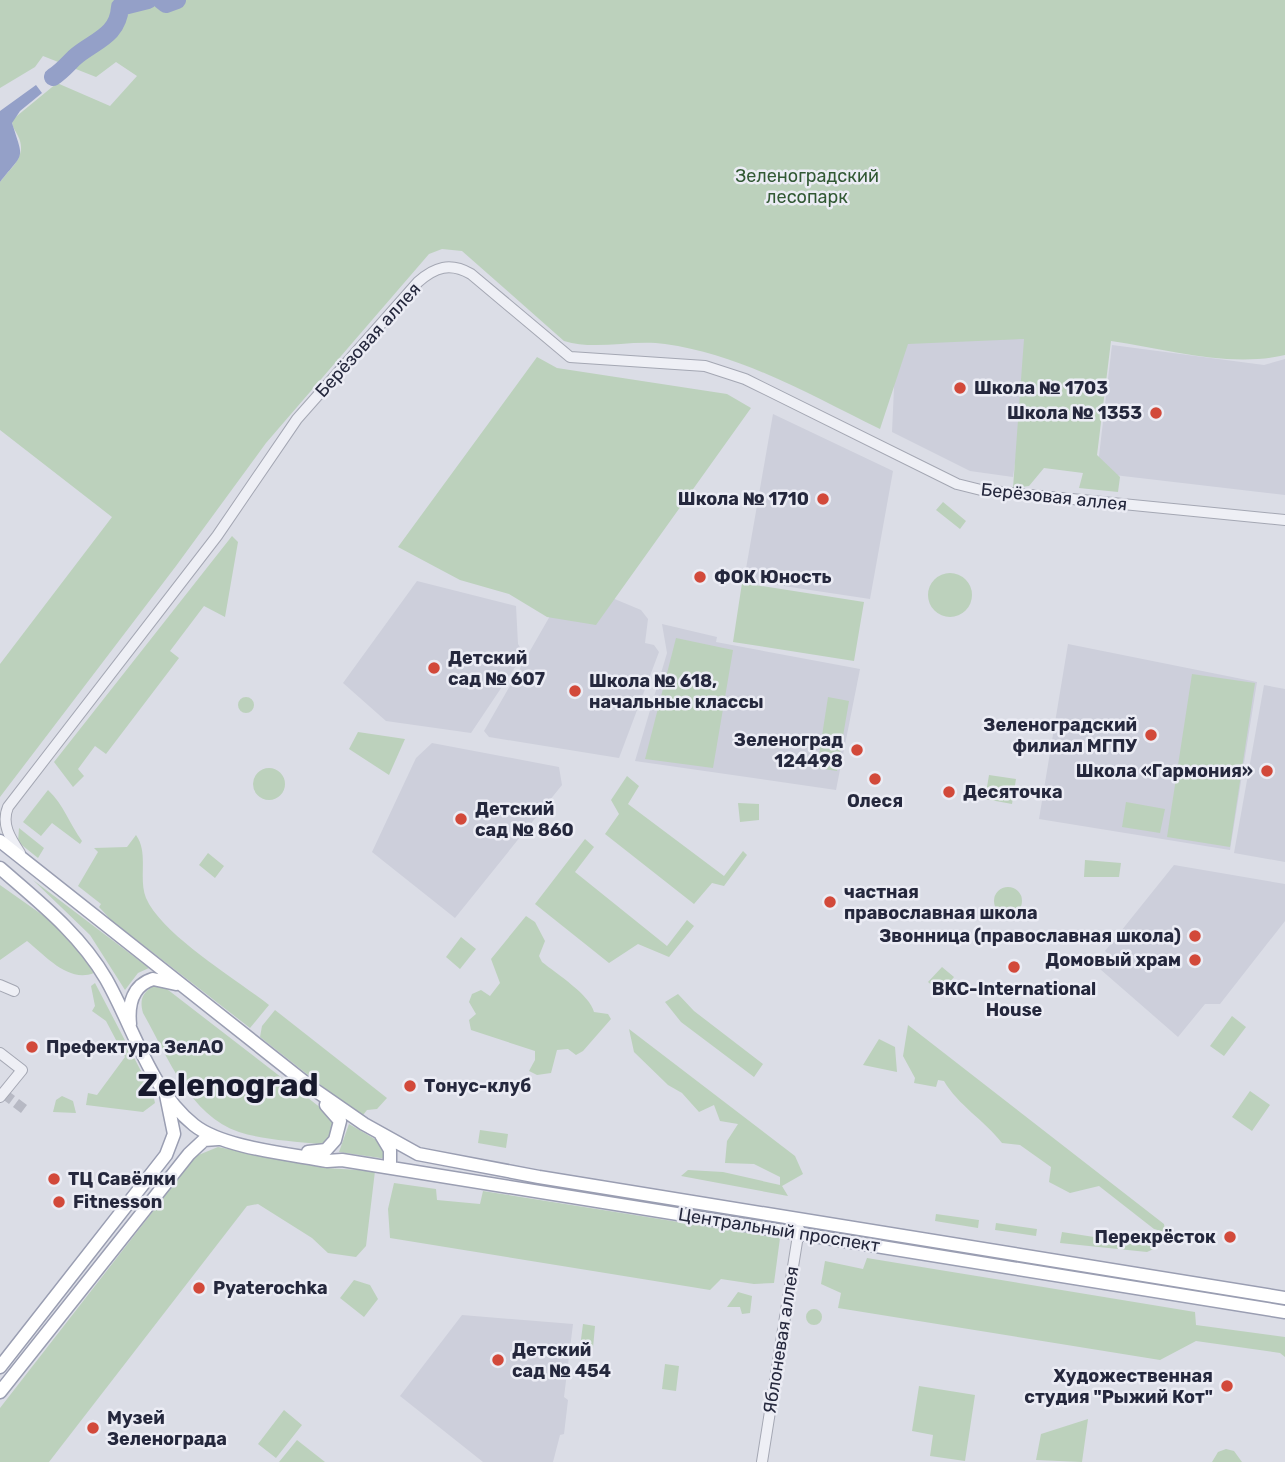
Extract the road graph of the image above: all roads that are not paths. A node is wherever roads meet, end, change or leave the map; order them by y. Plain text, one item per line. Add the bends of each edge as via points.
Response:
1 (1285, 520) edge
2 (4, 809) edge
3 (0, 841) edge
4 (27, 862) junction
5 (0, 868) edge
6 (186, 989) junction
7 (131, 1029) junction
8 (0, 1053) edge
9 (312, 1088) junction
10 (164, 1090) junction
11 (1, 1094) edge
12 (379, 1133) junction
13 (222, 1138) junction
14 (273, 1151) junction
15 (390, 1167) junction
16 (707, 1204) junction
17 (705, 1218) junction
18 (800, 1218) junction
19 (798, 1234) junction
20 (932, 1248) junction
21 (1285, 1298) edge
22 (1285, 1312) edge
23 (0, 1367) edge
24 (0, 1392) edge
25 (762, 1462) edge

1 - 2 street, Берёзовая аллея via 981,491 957,484 716,368 570,357 471,274 446,266 418,282 297,419 217,536
2 - 4 street via 7,831
3 - 4 main road, Центральный проспект
4 - 6 main road, Центральный проспект
5 - 7 main road, Центральный проспект via 83,945
6 - 7 main road, Центральный проспект via 153,979 139,986 131,1003
6 - 9 main road, Центральный проспект
7 - 10 main road, Центральный проспект
8 - 11 street via 22,1070
9 - 12 main road, Центральный проспект
9 - 14 main road, Центральный проспект via 340,1121 335,1140 326,1150 314,1153
10 - 13 main road, Центральный проспект via 193,1125
10 - 23 main road via 174,1134 166,1155
12 - 15 main road via 390,1150
12 - 16 main road, Центральный проспект via 430,1157
13 - 14 main road, Центральный проспект
13 - 24 main road via 204,1140 189,1154
14 - 15 main road, Центральный проспект
15 - 17 main road, Центральный проспект
16 - 17 main road via 713,1208
16 - 18 main road, Центральный проспект
17 - 19 main road, Центральный проспект
18 - 19 street, Яблоневая аллея
18 - 20 main road, Центральный проспект
19 - 20 main road, Центральный проспект
19 - 25 street, Яблоневая аллея
20 - 21 main road, Центральный проспект
20 - 22 main road, Центральный проспект

